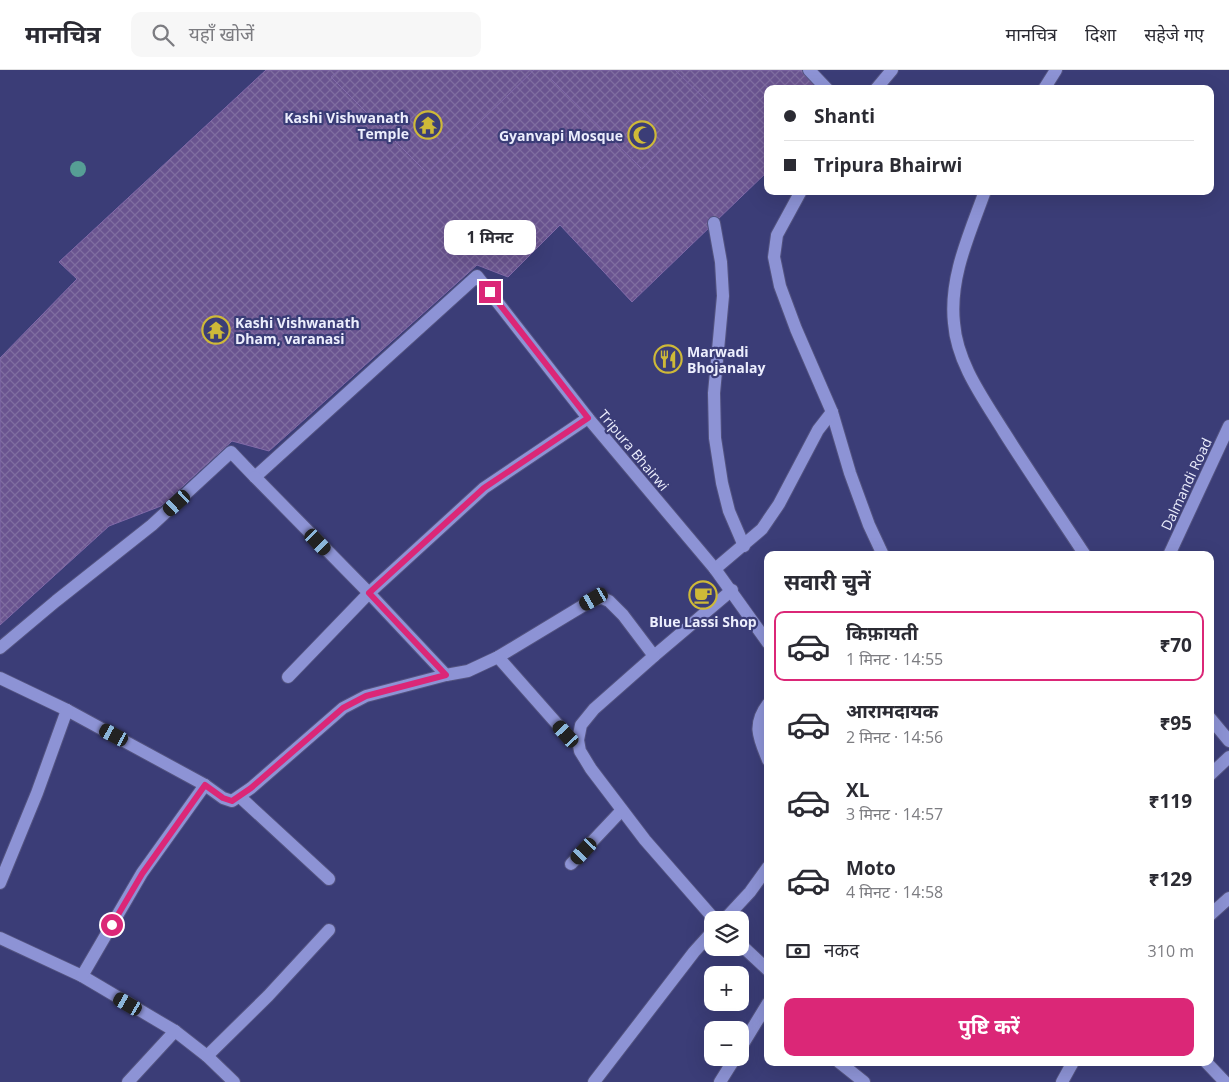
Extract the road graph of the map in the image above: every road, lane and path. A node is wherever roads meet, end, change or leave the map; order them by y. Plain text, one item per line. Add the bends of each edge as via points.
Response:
1 (809, 70) edge
2 (892, 70) edge
3 (1056, 70) edge
4 (824, 85) edge
5 (879, 85) edge
6 (1047, 85) edge
7 (799, 195) edge
8 (984, 195) edge
9 (714, 223) dead end
10 (832, 412) junction
11 (588, 418) junction
12 (1229, 426) edge
13 (255, 477) junction
14 (744, 546) junction
15 (881, 551) edge
16 (1082, 551) edge
17 (1171, 551) edge
18 (715, 569) junction
19 (732, 590) junction
20 (369, 593) junction
21 (764, 637) edge
22 (0, 648) edge
23 (654, 656) junction
24 (498, 657) junction
25 (446, 675) junction
26 (288, 677) dead end
27 (0, 678) edge
28 (67, 710) junction
29 (764, 710) edge
30 (1214, 723) edge
31 (566, 734) dead end
32 (1229, 741) edge
33 (764, 751) edge
34 (1229, 758) edge
35 (1214, 771) edge
36 (205, 785) junction
37 (240, 797) junction
38 (622, 810) junction
39 (571, 864) dead end
40 (764, 873) edge
41 (329, 879) dead end
42 (0, 883) edge
43 (1229, 898) edge
44 (707, 911) edge
45 (732, 911) edge
46 (1214, 911) edge
47 (328, 930) dead end
48 (0, 938) edge
49 (704, 941) edge
50 (749, 952) edge
51 (764, 966) edge
52 (82, 976) junction
53 (764, 1010) edge
54 (175, 1031) junction
55 (749, 1034) edge
56 (207, 1056) junction
57 (730, 1066) edge
58 (844, 1066) edge
59 (1071, 1066) edge
60 (1210, 1066) edge
61 (128, 1082) edge
62 (234, 1082) edge
63 (594, 1082) edge
64 (720, 1082) edge
65 (864, 1082) edge
66 (1062, 1082) edge
67 (1224, 1082) edge

1 - 4 street
2 - 5 street
3 - 6 street
7 - 10 street via 777,235 774,257 780,286 796,329
8 - 16 street via 955,286 954,322 960,356 1026,467
9 - 14 street via 723,296 714,394 715,438 729,511
10 - 14 street via 818,430 779,504 762,529
10 - 15 street via 850,473
11 - 13 street, Tripura Bhairwi via 477,276
11 - 18 street, Tripura Bhairwi
11 - 20 street via 484,488
12 - 17 street, Dalmandi Road
13 - 20 street
13 - 22 street via 231,452 152,525
14 - 18 street
18 - 19 street, Tripura Bhairwi
19 - 21 street, Tripura Bhairwi
19 - 23 street
20 - 25 street
20 - 26 street
23 - 24 street via 623,615 602,598 585,604
23 - 38 street via 594,709 582,726 578,740 580,751 591,769
24 - 25 street via 468,671
24 - 31 street
25 - 37 street via 366,696 343,708
27 - 28 street
28 - 36 street
28 - 42 street via 38,793
29 - 33 street via 758,729
30 - 32 street
34 - 35 street
36 - 37 street via 223,798 232,801
36 - 52 street via 142,874
37 - 41 street
38 - 39 street
38 - 44 street
40 - 45 street
43 - 46 street
47 - 56 street
48 - 52 street
49 - 63 street
50 - 51 street
52 - 54 street
53 - 55 street
54 - 56 street
54 - 61 street
56 - 62 street
57 - 64 street
58 - 65 street
59 - 66 street
60 - 67 street

